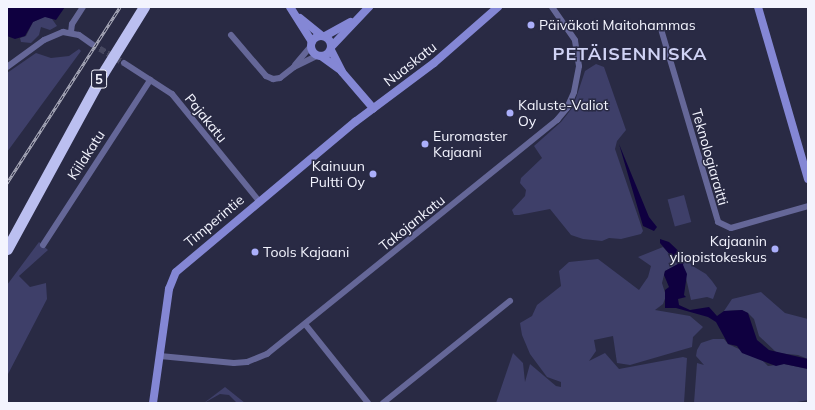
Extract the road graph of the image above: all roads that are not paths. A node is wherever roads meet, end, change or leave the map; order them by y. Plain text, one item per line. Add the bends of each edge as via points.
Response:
1 (83, 7) edge
2 (141, 7) edge
3 (144, 7) edge
4 (290, 7) edge
5 (369, 7) edge
6 (498, 7) edge
7 (552, 7) edge
8 (758, 7) edge
9 (298, 16) junction
10 (356, 18) junction
11 (133, 23) junction
12 (661, 29) dead end
13 (71, 32) junction
14 (231, 35) dead end
15 (323, 36) junction
16 (92, 44) tunnel mouth
17 (311, 44) junction
18 (331, 48) junction
19 (319, 56) junction
20 (124, 63) tunnel mouth
21 (7, 67) edge
22 (294, 67) junction
23 (342, 72) junction
24 (150, 80) junction
25 (373, 108) junction
26 (808, 179) edge
27 (259, 201) junction
28 (808, 206) edge
29 (20, 225) junction
30 (7, 240) edge
31 (43, 245) dead end
32 (7, 249) edge
33 (510, 301) dead end
34 (305, 324) junction
35 (160, 356) junction
36 (153, 403) edge
37 (368, 403) edge
38 (383, 403) edge

1 - 13 street via 72,24
2 - 11 highway, 5
3 - 11 highway, 5
4 - 9 street
5 - 10 street
6 - 25 street, Nuaskatu via 434,63
7 - 34 street, Takojankatu via 568,28 578,53 577,82 567,108 534,139
8 - 26 street
9 - 15 street
9 - 17 street
10 - 15 street
10 - 18 street
11 - 29 highway, 5 via 103,72
12 - 28 street, Teknologiaraitti via 718,222 731,228
13 - 16 street
13 - 21 street via 62,32 44,40
14 - 22 street via 266,76 280,78
15 - 17 street
15 - 18 street
17 - 19 street
17 - 22 street
18 - 19 street
18 - 23 street
19 - 22 street
19 - 23 street
20 - 24 street, Pajakatu
23 - 25 street
24 - 27 street, Pajakatu via 172,94
24 - 31 street, Kiilakatu
25 - 27 street, Timperintie
27 - 35 street, Timperintie via 176,272 169,289
29 - 30 highway
29 - 32 highway, 5
33 - 38 street
34 - 35 street, Takojankatu via 267,354 246,362 211,362
34 - 37 street
35 - 36 street, Timperintie

